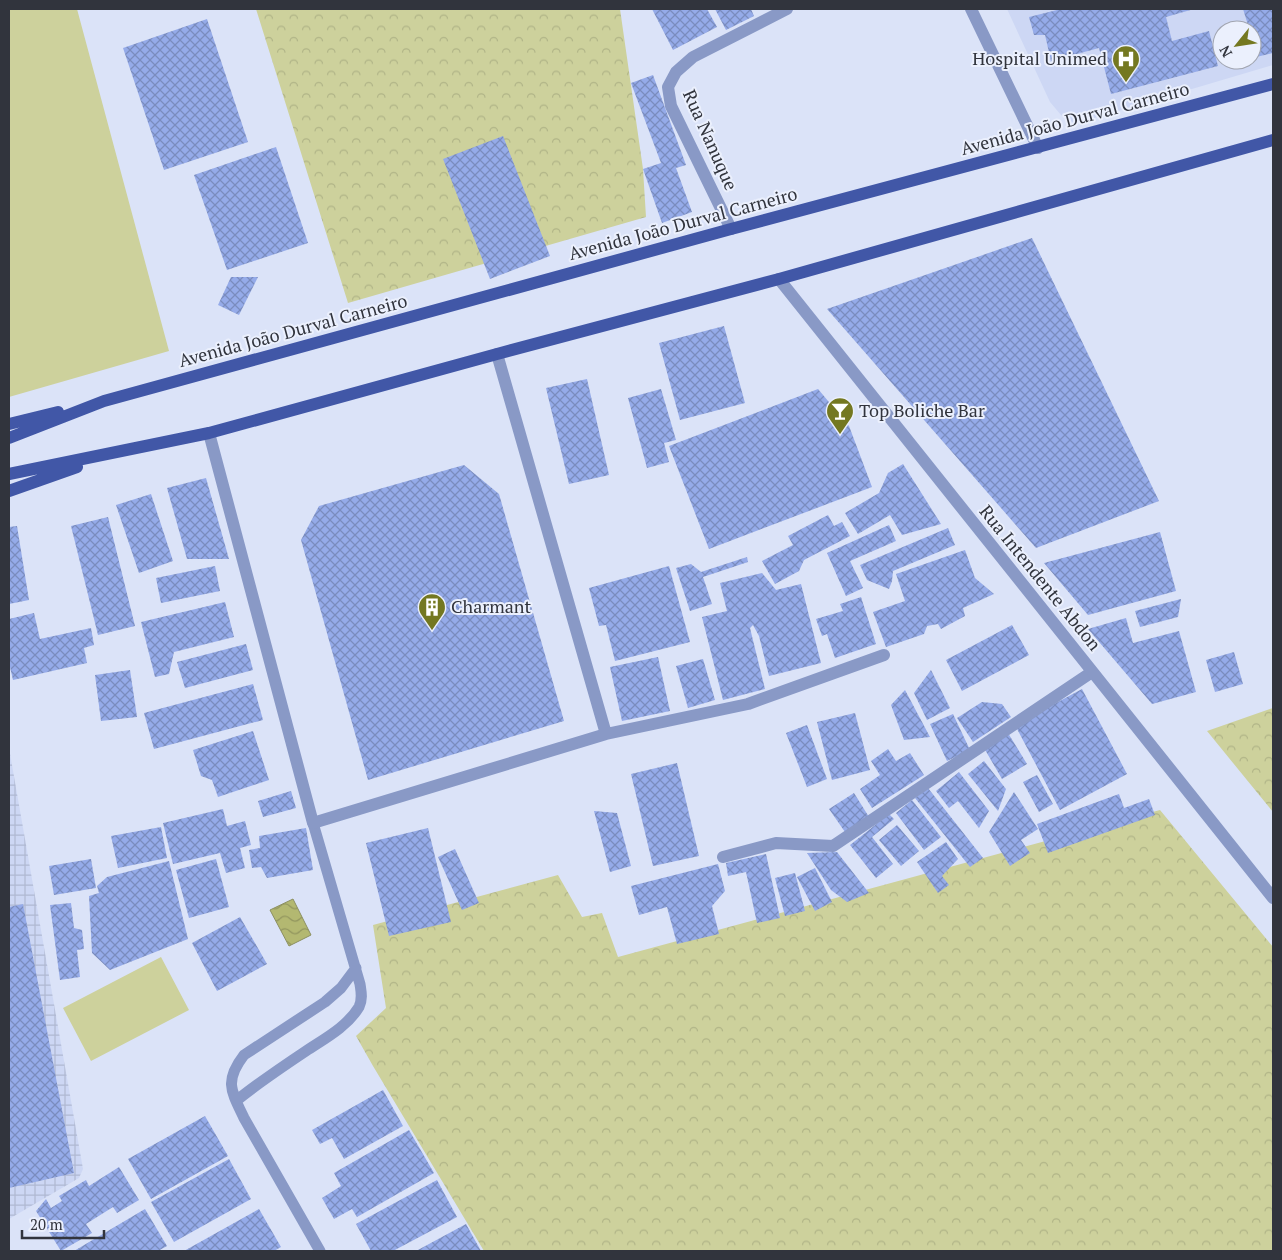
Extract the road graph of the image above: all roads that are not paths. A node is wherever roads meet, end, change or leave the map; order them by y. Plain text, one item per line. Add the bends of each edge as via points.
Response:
1 (787, 9) edge
2 (971, 9) edge
3 (1273, 84) edge
4 (1273, 140) edge
5 (1038, 148) junction
6 (731, 229) junction
7 (779, 279) junction
8 (498, 354) junction
9 (104, 401) junction
10 (9, 424) edge
11 (209, 433) junction
12 (9, 438) edge
13 (116, 452) junction
14 (9, 474) edge
15 (9, 491) edge
16 (884, 655) dead end
17 (1092, 672) junction
18 (606, 734) junction
19 (313, 823) junction
20 (723, 856) dead end
21 (1273, 898) edge
22 (356, 968) junction
23 (236, 1101) junction
24 (320, 1251) edge

1 - 6 street, Rua Nanuque via 693,57 676,72 668,87 671,106
2 - 5 street
3 - 5 main road, Avenida João Durval Carneiro
4 - 7 main road
5 - 6 main road, Avenida João Durval Carneiro
6 - 9 main road, Avenida João Durval Carneiro
7 - 8 main road
7 - 17 street, Rua Intendente Abdon
8 - 11 main road
8 - 18 street
9 - 10 main road, Avenida João Durval Carneiro
9 - 12 main road, Avenida João Durval Carneiro
11 - 13 main road
11 - 19 street
13 - 14 main road
13 - 15 main road
16 - 18 street via 748,704
17 - 20 street via 833,846 776,843
17 - 21 street, Rua Intendente Abdon
18 - 19 street
19 - 22 lane
22 - 23 lane via 325,1002 244,1055 236,1065 230,1084
22 - 23 lane via 362,996 352,1015 338,1029
23 - 24 lane

